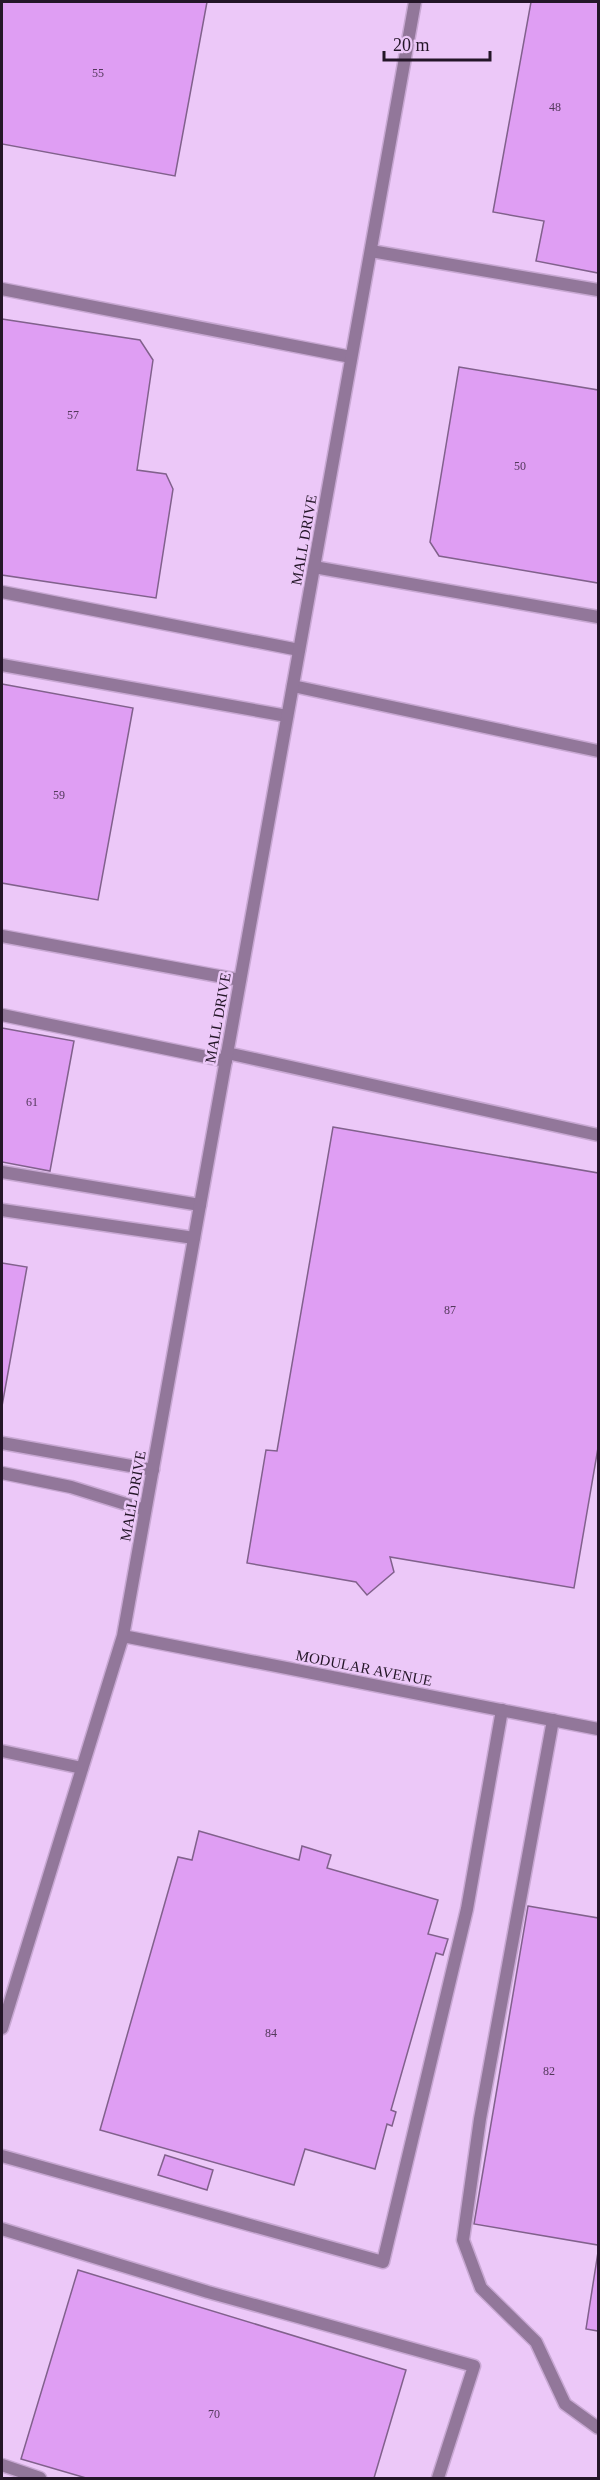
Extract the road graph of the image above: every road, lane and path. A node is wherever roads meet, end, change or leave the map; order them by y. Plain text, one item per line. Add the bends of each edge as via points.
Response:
1 (415, 2) edge
2 (370, 251) junction
3 (2, 289) edge
4 (598, 290) edge
5 (351, 357) junction
6 (314, 567) junction
7 (2, 592) edge
8 (598, 617) edge
9 (299, 650) junction
10 (2, 664) edge
11 (293, 686) junction
12 (287, 716) junction
13 (598, 751) edge
14 (2, 936) edge
15 (240, 980) junction
16 (2, 1015) edge
17 (227, 1057) junction
18 (598, 1135) edge
19 (2, 1173) edge
20 (200, 1205) junction
21 (2, 1210) edge
22 (194, 1238) junction
23 (2, 1443) edge
24 (153, 1470) junction
25 (2, 1473) edge
26 (145, 1510) junction
27 (123, 1636) junction
28 (502, 1710) junction
29 (553, 1720) junction
30 (598, 1729) edge
31 (2, 1751) edge
32 (82, 1768) junction
33 (4, 2009) edge
34 (2, 2028) edge
35 (2, 2157) edge
36 (2, 2229) edge
37 (598, 2428) edge
38 (2, 2464) edge
39 (40, 2478) edge
40 (438, 2478) edge

1 - 2 street, MALL DRIVE
2 - 4 street
2 - 5 street, MALL DRIVE
3 - 5 street
5 - 6 street, MALL DRIVE
6 - 8 street
6 - 9 street, MALL DRIVE
7 - 9 street
9 - 11 street, MALL DRIVE
10 - 12 street
11 - 12 street, MALL DRIVE
11 - 13 street
12 - 15 street, MALL DRIVE
14 - 15 street
15 - 17 street, MALL DRIVE
16 - 17 street
17 - 18 street
17 - 20 street, MALL DRIVE
19 - 20 street
20 - 22 street, MALL DRIVE
21 - 22 street
22 - 24 street, MALL DRIVE
23 - 24 street
24 - 26 street, MALL DRIVE
25 - 26 street via 71,1487
26 - 27 street, MALL DRIVE
27 - 28 street, MODULAR AVENUE
27 - 32 street, MALL DRIVE
28 - 29 street, MODULAR AVENUE
28 - 35 street via 467,1909 383,2262
29 - 30 street, MODULAR AVENUE
29 - 37 street via 480,2119 463,2240 481,2288 536,2342 565,2404
31 - 32 street
32 - 33 street, MALL DRIVE
33 - 34 street, MALL DRIVE
36 - 40 street via 208,2292 474,2366
38 - 39 street

